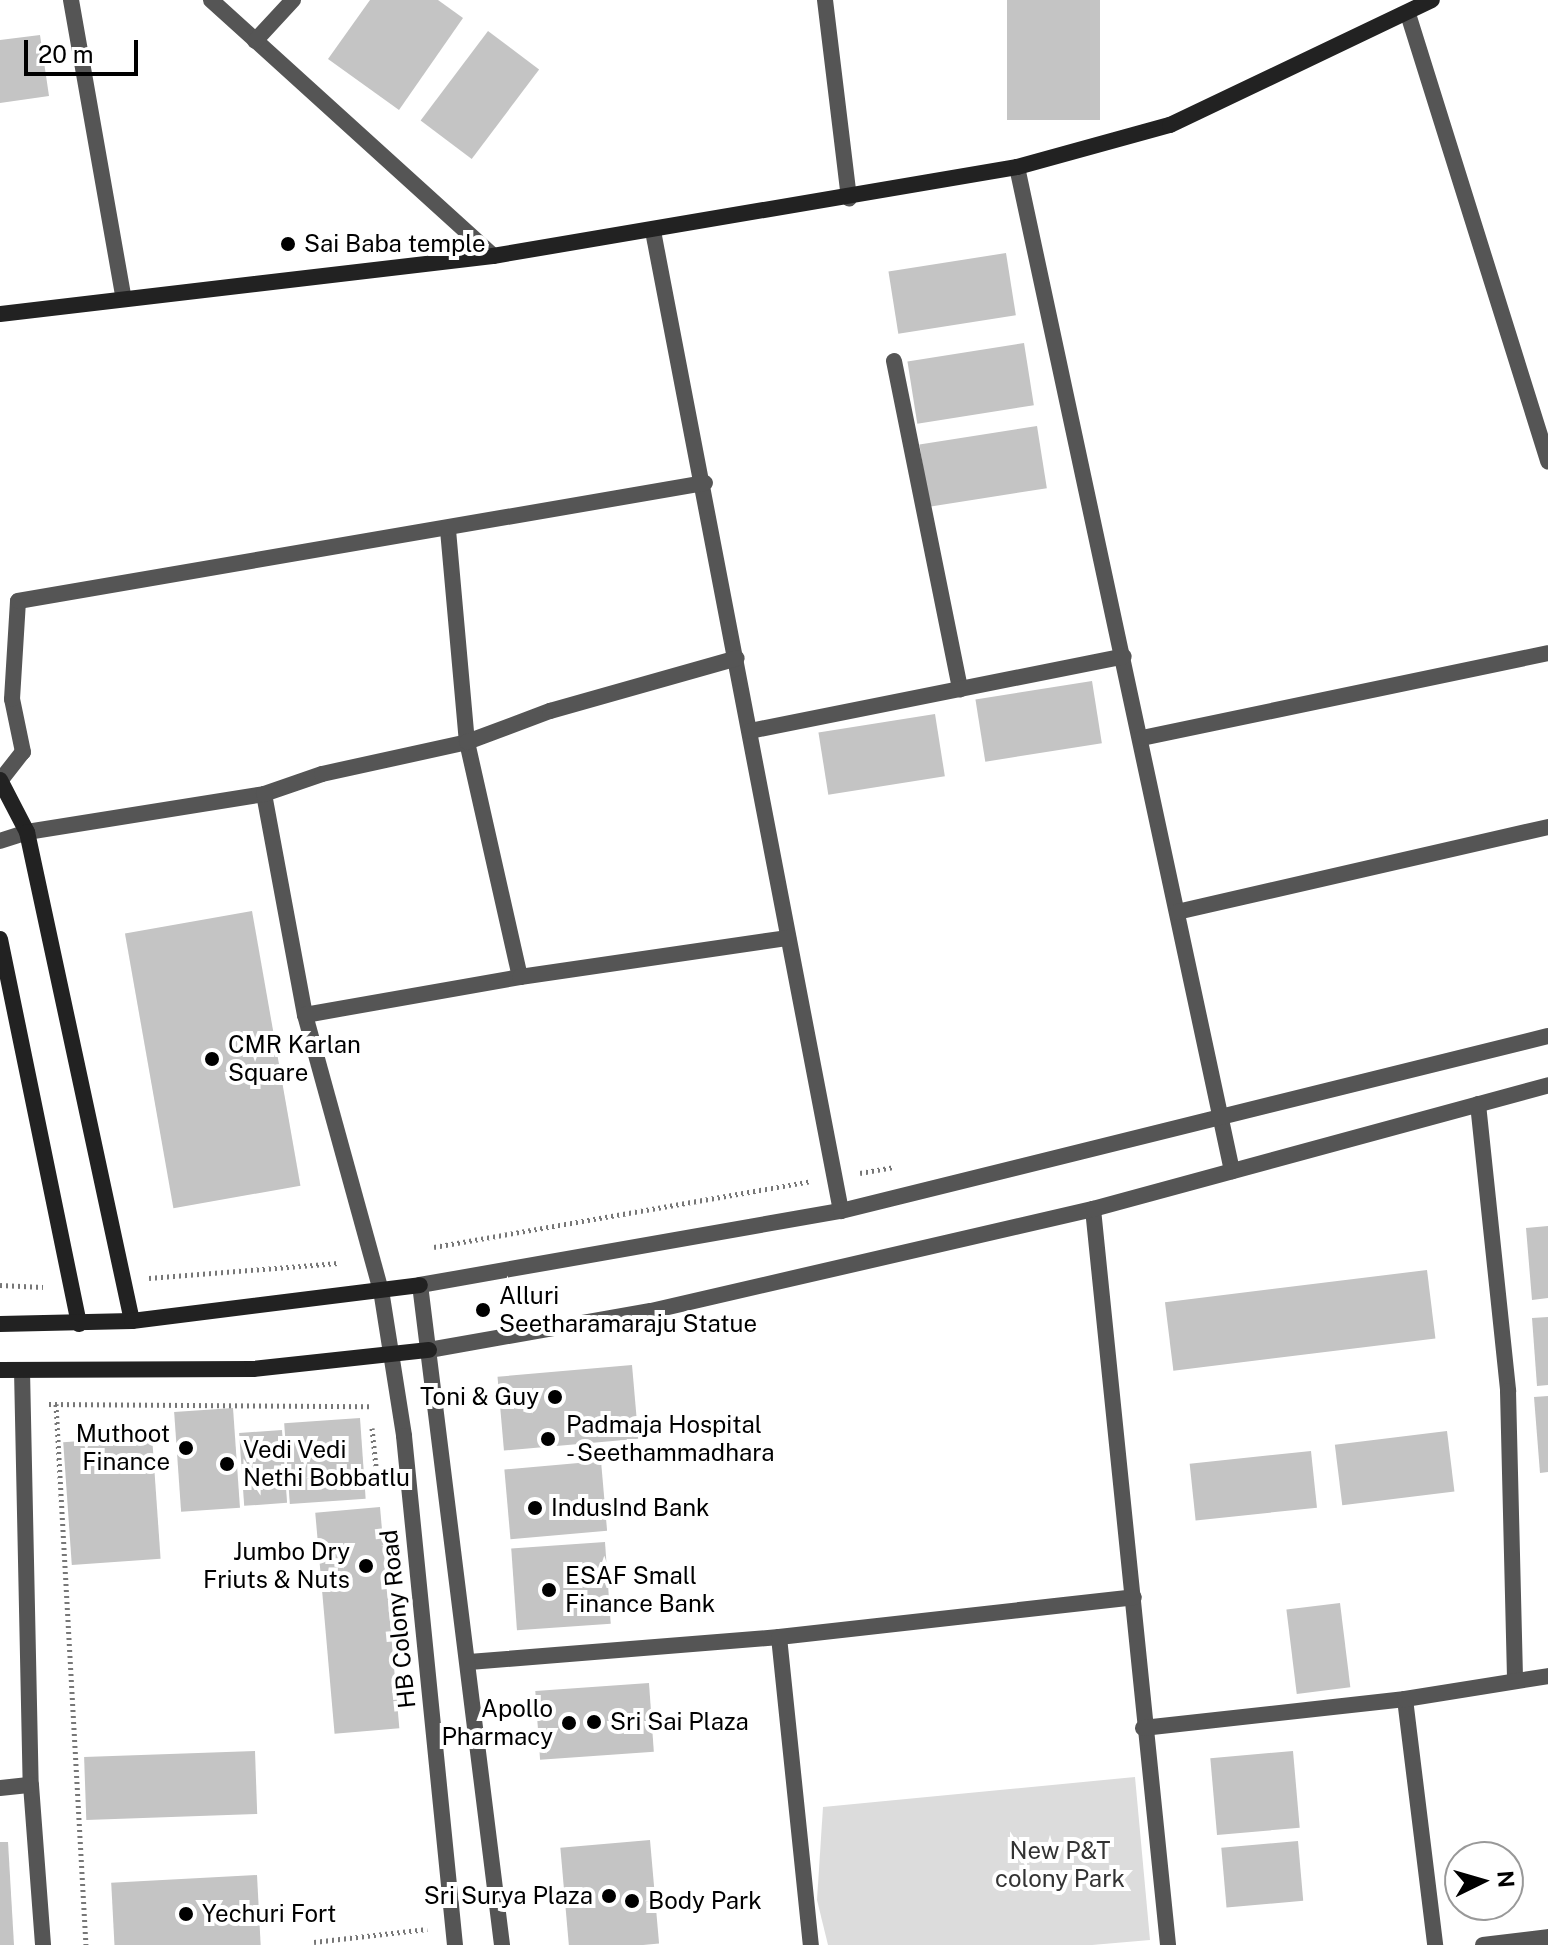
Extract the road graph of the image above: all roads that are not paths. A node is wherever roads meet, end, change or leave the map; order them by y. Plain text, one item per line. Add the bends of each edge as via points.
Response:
1 (71, 0) edge
2 (211, 0) edge
3 (293, 0) edge
4 (825, 0) edge
5 (1432, 0) edge
6 (1408, 14) junction
7 (255, 41) junction
8 (1017, 167) junction
9 (849, 199) junction
10 (653, 231) junction
11 (493, 256) junction
12 (123, 296) junction
13 (0, 314) edge
14 (894, 361) dead end
15 (1548, 462) edge
16 (705, 483) junction
17 (448, 530) junction
18 (1548, 653) edge
19 (1124, 656) junction
20 (737, 658) junction
21 (960, 689) junction
22 (750, 731) junction
23 (1142, 738) junction
24 (467, 742) junction
25 (0, 780) edge
26 (264, 794) junction
27 (1548, 827) edge
28 (27, 832) junction
29 (0, 841) edge
30 (1177, 912) junction
31 (788, 938) junction
32 (0, 939) edge
33 (520, 977) junction
34 (305, 1015) junction
35 (1548, 1036) edge
36 (1548, 1085) edge
37 (1478, 1104) junction
38 (1219, 1119) junction
39 (1232, 1171) junction
40 (1093, 1209) junction
41 (841, 1211) junction
42 (420, 1285) junction
43 (381, 1290) junction
44 (132, 1321) junction
45 (0, 1324) edge
46 (79, 1324) junction
47 (429, 1350) junction
48 (393, 1354) junction
49 (0, 1370) edge
50 (22, 1370) junction
51 (1134, 1597) junction
52 (779, 1637) junction
53 (469, 1662) junction
54 (1548, 1676) edge
55 (1515, 1681) junction
56 (1405, 1699) junction
57 (1143, 1728) junction
58 (31, 1785) junction
59 (0, 1788) edge
60 (1548, 1937) edge
61 (43, 1945) edge
62 (455, 1945) edge
63 (502, 1945) edge
64 (811, 1945) edge
65 (1168, 1945) edge
66 (1435, 1945) edge
67 (1483, 1945) edge

1 - 12 street
2 - 7 street
3 - 7 street
4 - 9 street
5 - 6 main road
6 - 8 main road via 1170,125
6 - 15 street
7 - 11 street
8 - 9 main road
8 - 19 street
9 - 10 main road
10 - 11 main road
10 - 16 street
11 - 12 main road
12 - 13 main road
14 - 21 street
16 - 17 street
16 - 20 street
17 - 24 street
17 - 25 street via 18,601 12,699 23,752
18 - 23 street
19 - 21 street
19 - 23 street
20 - 22 street
20 - 24 street via 550,711
21 - 22 street
22 - 31 street
23 - 30 street
24 - 26 street via 322,774
24 - 33 street
25 - 28 main road
26 - 28 street
26 - 34 street, HB Colony Road
27 - 30 street
28 - 29 street
28 - 44 main road
30 - 38 street
31 - 33 street
31 - 41 street
32 - 46 main road
33 - 34 street
34 - 43 street, HB Colony Road
35 - 38 street
36 - 37 street
37 - 39 street
37 - 55 street via 1508,1391
38 - 39 street
38 - 41 street
39 - 40 street
40 - 47 street via 651,1311
40 - 51 street
41 - 42 street
42 - 43 main road
42 - 47 street
43 - 44 main road
43 - 48 street, HB Colony Road
44 - 46 main road
45 - 46 main road
47 - 48 main road
47 - 53 street
48 - 50 main road via 253,1369
48 - 62 street, HB Colony Road
49 - 50 main road
50 - 58 street
51 - 52 street
51 - 57 street
52 - 53 street
52 - 64 street
53 - 63 street
54 - 55 street
55 - 56 street
56 - 57 street
56 - 66 street
57 - 65 street
58 - 59 street
58 - 61 street
60 - 67 street

